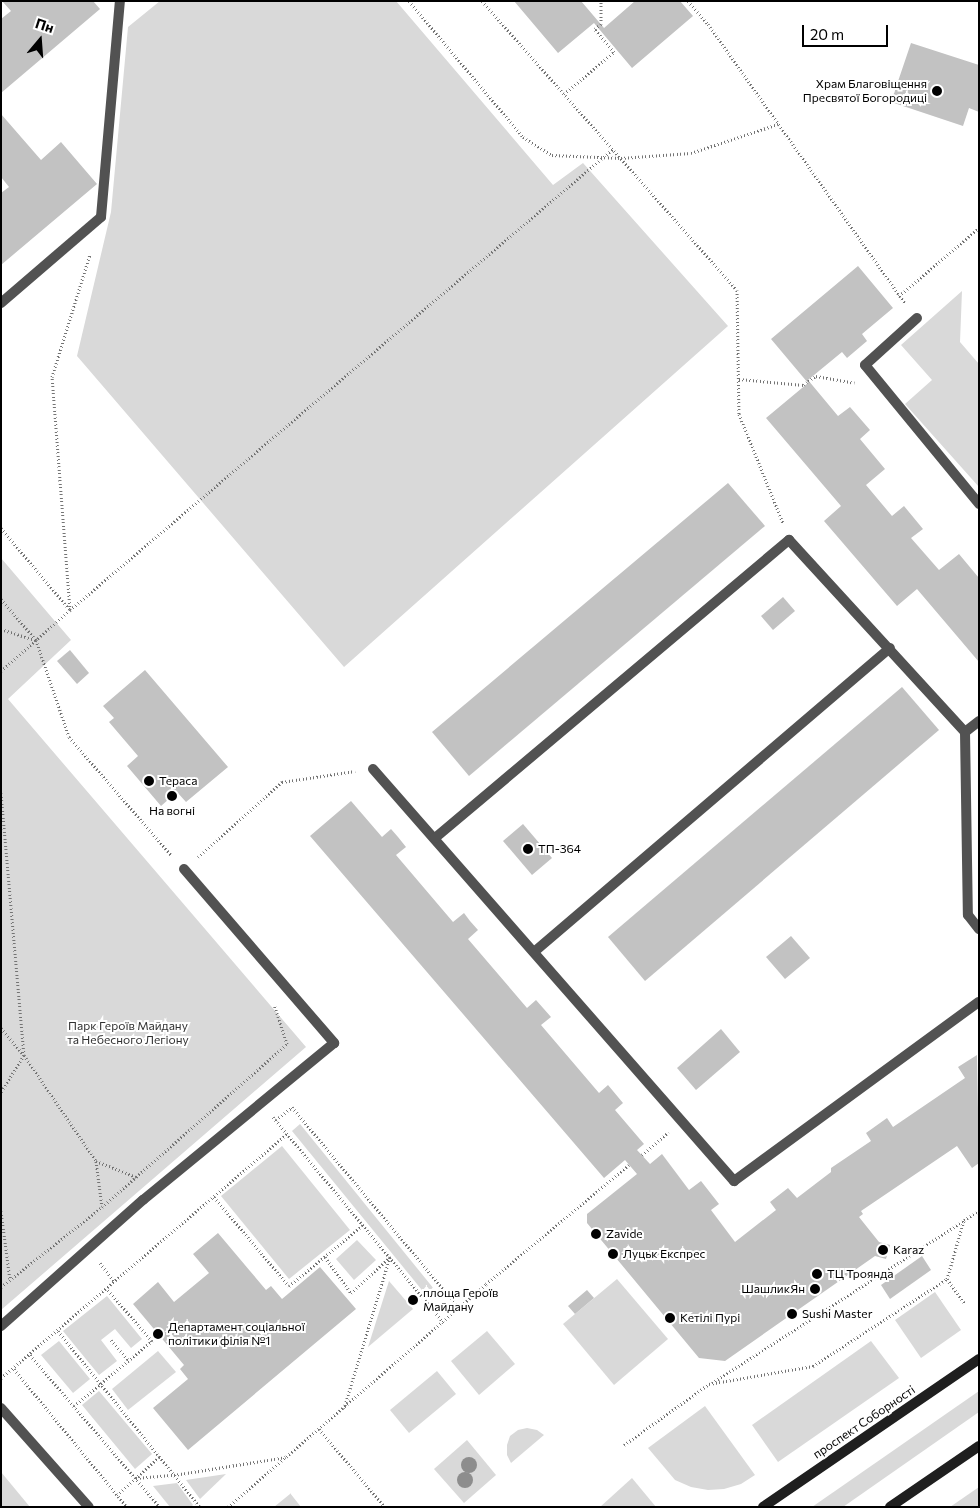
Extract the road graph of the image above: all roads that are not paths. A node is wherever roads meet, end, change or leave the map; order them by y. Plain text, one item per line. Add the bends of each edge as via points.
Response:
1 (120, 1) edge
2 (1, 303) edge
3 (917, 318) dead end
4 (979, 504) edge
5 (890, 648) junction
6 (979, 721) edge
7 (965, 732) junction
8 (373, 769) road end
9 (435, 838) junction
10 (184, 869) road end
11 (979, 929) edge
12 (534, 952) junction
13 (979, 1002) edge
14 (1, 1326) edge
15 (979, 1359) edge
16 (1, 1408) edge
17 (979, 1446) edge
18 (89, 1507) edge
19 (763, 1507) edge
20 (890, 1507) edge

1 - 2 street via 101,216
3 - 4 street via 865,366
5 - 7 street
5 - 9 street via 789,540
5 - 12 street
6 - 7 street
7 - 11 street via 968,915
8 - 9 street
9 - 12 street
10 - 14 street via 334,1043 143,1200
12 - 13 street via 734,1181
15 - 19 main road, проспект Соборності
16 - 18 street
17 - 20 main road

